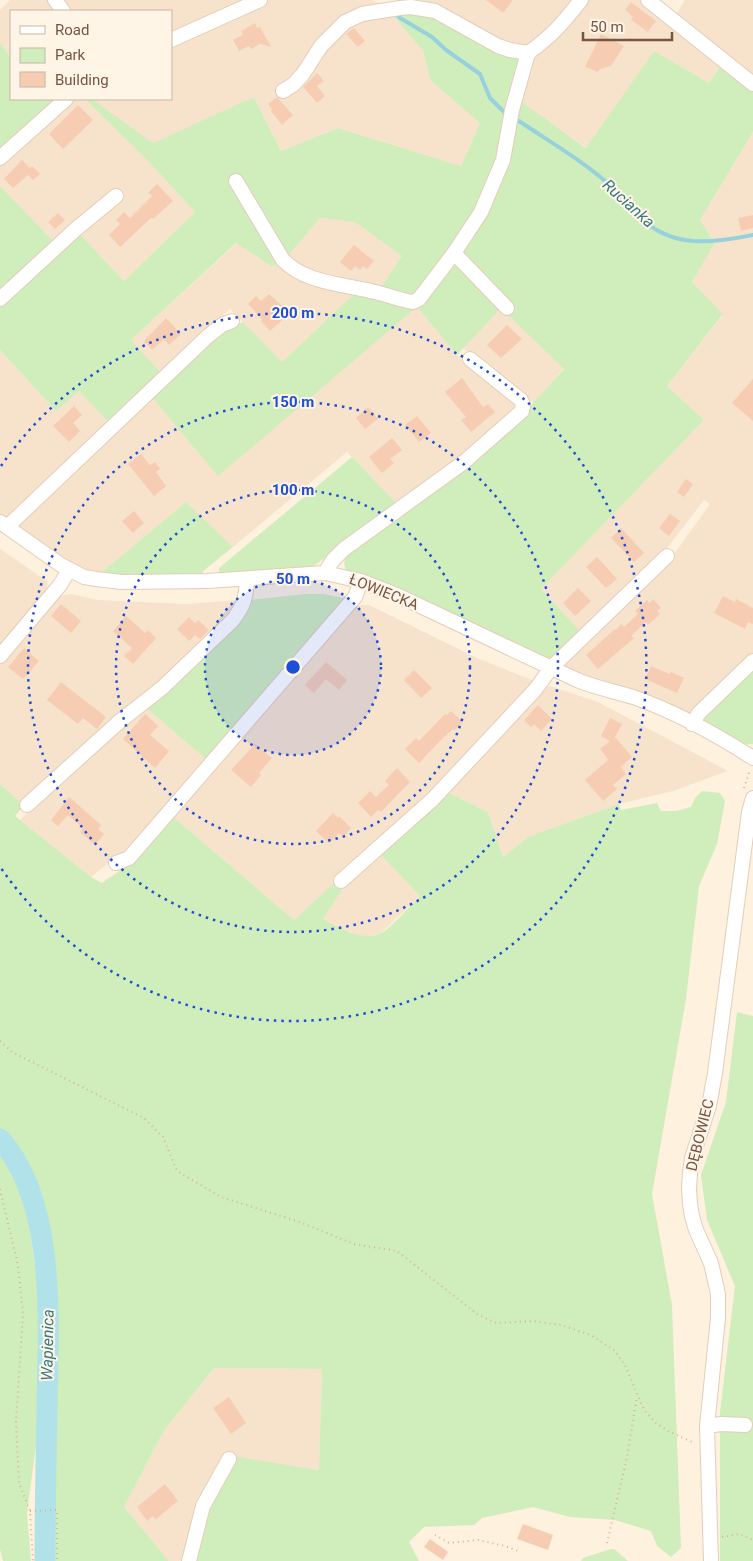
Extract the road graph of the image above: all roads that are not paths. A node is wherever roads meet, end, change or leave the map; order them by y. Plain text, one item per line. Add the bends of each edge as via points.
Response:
1 (260, 0) edge
2 (581, 0) edge
3 (648, 0) edge
4 (172, 40) edge
5 (528, 53) junction
6 (753, 84) edge
7 (283, 91) dead end
8 (65, 100) edge
9 (0, 158) edge
10 (236, 181) dead end
11 (116, 196) dead end
12 (454, 253) junction
13 (0, 299) edge
14 (508, 308) dead end
15 (232, 321) dead end
16 (470, 359) dead end
17 (4, 524) edge
18 (667, 556) dead end
19 (69, 570) junction
20 (325, 573) junction
21 (247, 579) junction
22 (362, 581) junction
23 (0, 656) edge
24 (753, 661) edge
25 (551, 668) junction
26 (692, 724) junction
27 (750, 762) edge
28 (748, 796) edge
29 (27, 806) dead end
30 (116, 863) dead end
31 (341, 881) dead end
32 (707, 1426) junction
33 (745, 1426) dead end
34 (229, 1459) dead end
35 (189, 1561) edge
36 (711, 1561) edge

1 - 4 street
2 - 5 street via 548,40
3 - 6 street
5 - 7 street via 498,46 435,11 400,8 362,14 344,22 321,46 303,74
5 - 12 street via 512,110 503,160 481,212
8 - 9 street
10 - 12 street via 283,260 312,278 413,302 419,299
11 - 13 street
12 - 14 street
15 - 17 street via 208,336
16 - 20 street via 521,400 522,411 464,462 344,550
17 - 19 street, ŁOWIECKA
18 - 25 street
19 - 21 street, ŁOWIECKA via 90,578 122,582
19 - 23 street
20 - 21 street, ŁOWIECKA
20 - 22 street, ŁOWIECKA
21 - 29 street via 246,596 232,621 162,688 120,721
22 - 25 street, ŁOWIECKA
22 - 30 street via 355,597 129,858
24 - 26 street via 699,713
25 - 26 street, ŁOWIECKA via 592,687 643,701
25 - 31 street via 535,690 433,799
26 - 27 street, ŁOWIECKA via 725,740
28 - 32 street, DĘBOWIEC via 749,812 715,1073 690,1173 692,1216 711,1262 718,1294
32 - 33 street
32 - 36 street, DĘBOWIEC
34 - 35 street via 203,1506

